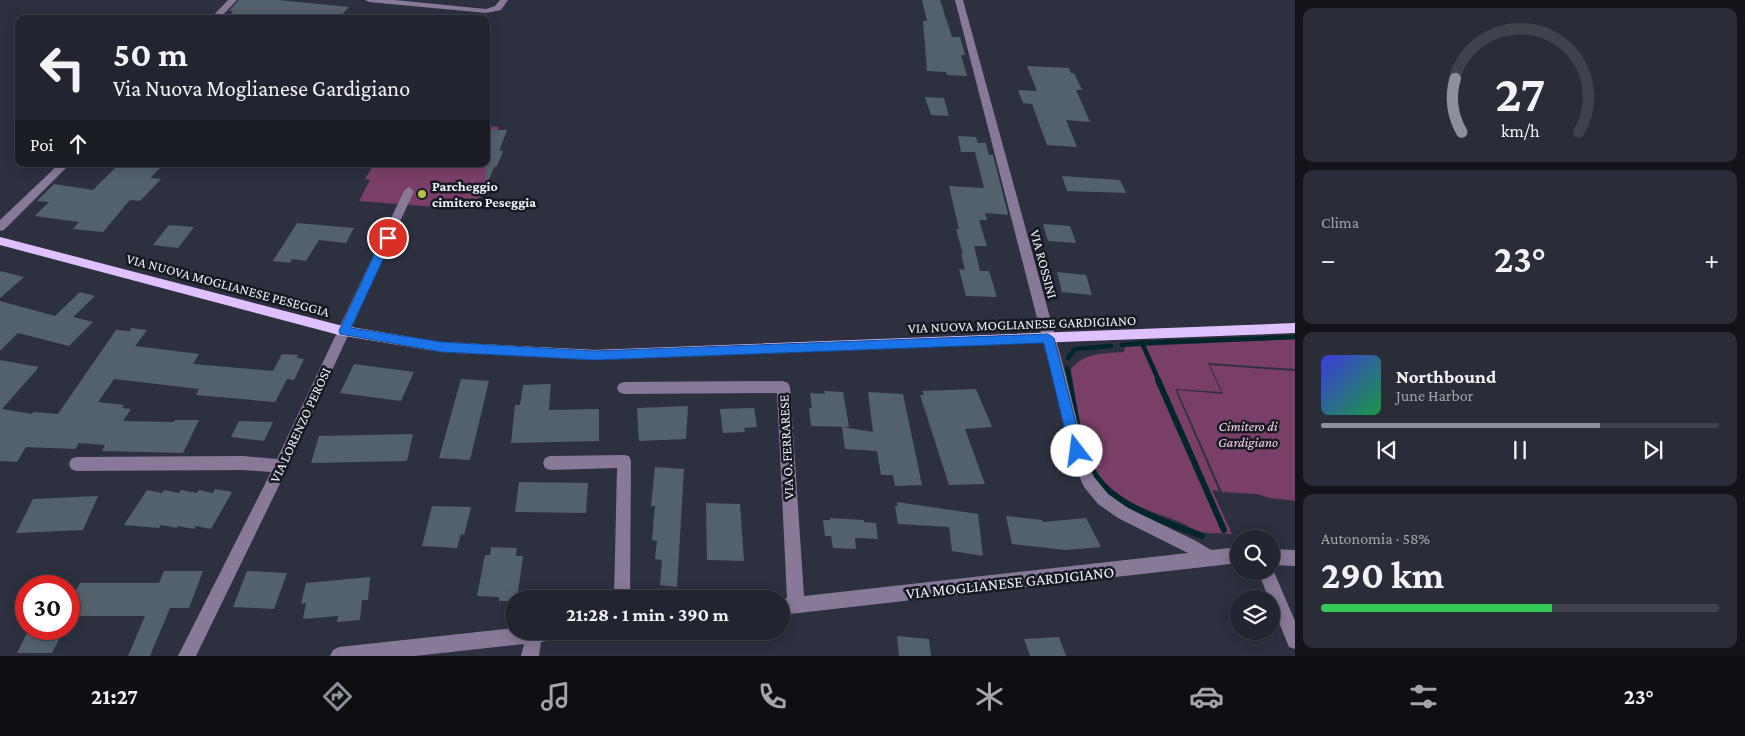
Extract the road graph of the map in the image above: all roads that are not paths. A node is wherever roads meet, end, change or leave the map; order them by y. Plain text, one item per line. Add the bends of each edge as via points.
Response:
1 (233, 0) edge
2 (369, 0) edge
3 (504, 0) edge
4 (959, 0) edge
5 (218, 15) edge
6 (62, 167) edge
7 (409, 191) dead end
8 (0, 227) edge
9 (0, 241) edge
10 (1295, 328) edge
11 (344, 331) junction
12 (1048, 338) junction
13 (750, 351) joint
14 (624, 388) dead end
15 (550, 463) dead end
16 (76, 464) dead end
17 (281, 466) junction
18 (1230, 557) edge
19 (1280, 557) edge
20 (1295, 558) edge
21 (1210, 560) junction
22 (1270, 580) edge
23 (622, 590) edge
24 (789, 590) edge
25 (790, 606) edge
26 (505, 637) edge
27 (533, 640) edge
28 (1295, 641) edge
29 (187, 656) edge
30 (339, 656) edge
31 (530, 656) edge

1 - 5 street
2 - 3 street via 486,11 498,8
4 - 12 street, VIA ROSSINI
6 - 8 street
7 - 11 street, VIA LORENZO PEROSI
9 - 11 main road, VIA NUOVA MOGLIANESE PESEGGIA
10 - 12 main road, VIA NUOVA MOGLIANESE GARDIGIANO
11 - 13 main road, VIA NUOVA MOGLIANESE PESEGGIA via 442,347 594,355
11 - 17 street, VIA LORENZO PEROSI
12 - 13 main road, VIA NUOVA MOGLIANESE GARDIGIANO
12 - 21 street, VIA ROSSINI via 1078,455 1089,482 1103,500 1123,513 1191,546
14 - 24 street, VIA O. FERRARESE via 783,387
15 - 23 street via 624,461
16 - 17 street via 244,463
17 - 29 street, VIA LORENZO PEROSI
18 - 21 street, VIA MOGLIANESE GARDIGIANO
19 - 20 street
21 - 25 street, VIA MOGLIANESE GARDIGIANO
22 - 28 street
26 - 30 street
27 - 31 street

